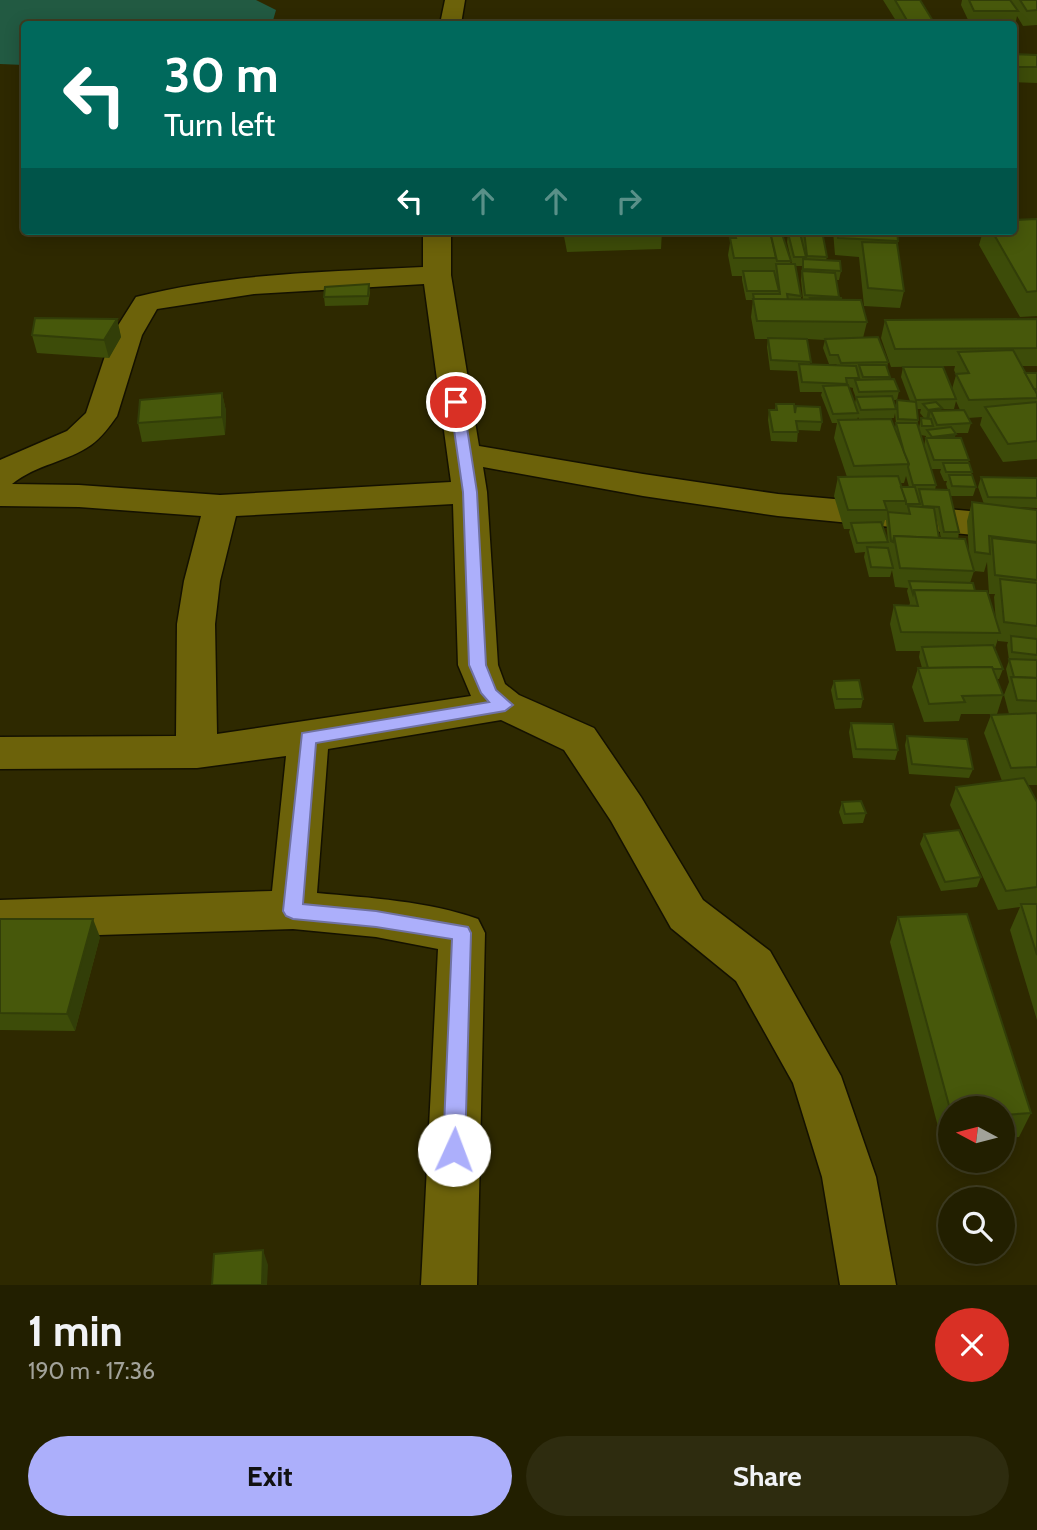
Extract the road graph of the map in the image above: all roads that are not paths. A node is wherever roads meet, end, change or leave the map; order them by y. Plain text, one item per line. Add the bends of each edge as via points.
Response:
1 (455, 0) edge
2 (452, 21) edge
3 (437, 235) edge
4 (437, 275) junction
5 (467, 472) junction
6 (0, 477) edge
7 (0, 495) edge
8 (220, 506) junction
9 (1037, 529) edge
10 (505, 705) junction
11 (308, 737) junction
12 (197, 752) junction
13 (0, 753) edge
14 (293, 911) junction
15 (0, 919) edge
16 (449, 1285) edge
17 (868, 1285) edge

1 - 2 street
3 - 4 street
4 - 5 street
4 - 6 street via 260,285 146,303 127,335 101,416 79,438 15,465
5 - 8 street
5 - 9 street via 643,485 778,505
5 - 10 street via 478,665 489,693
7 - 8 street
8 - 12 street via 197,607
10 - 11 street
10 - 17 street via 579,739 687,914 753,966 816,1076 849,1177
11 - 12 street
11 - 14 street
12 - 13 street
14 - 15 street
14 - 16 street via 462,933

